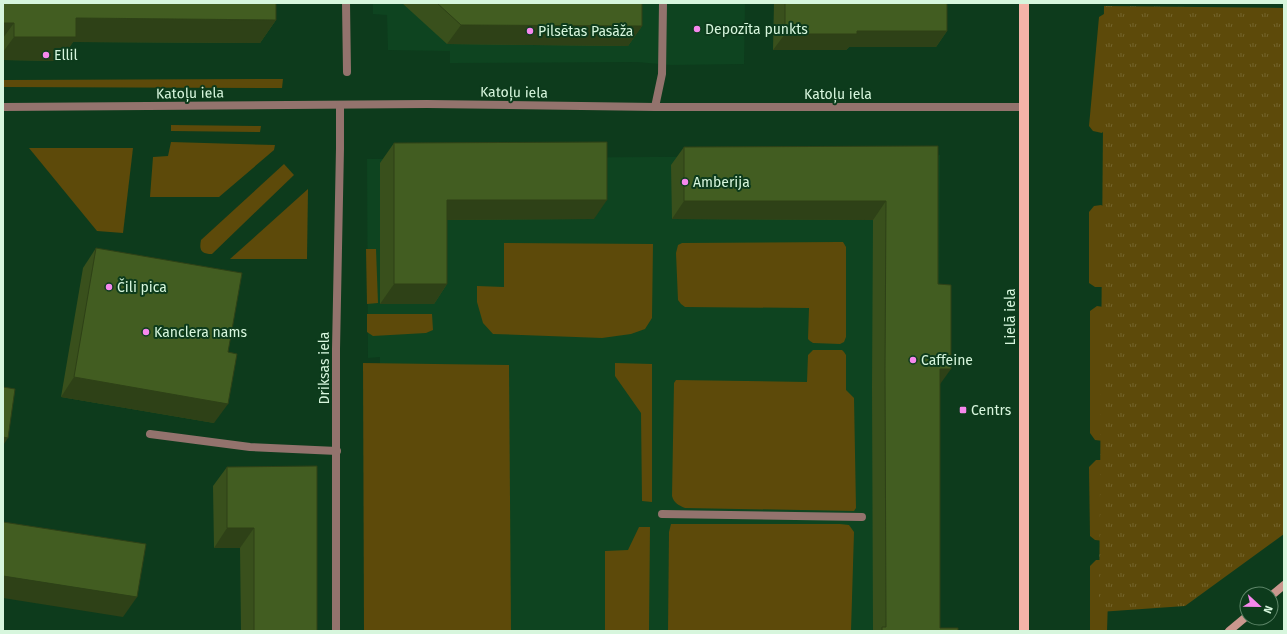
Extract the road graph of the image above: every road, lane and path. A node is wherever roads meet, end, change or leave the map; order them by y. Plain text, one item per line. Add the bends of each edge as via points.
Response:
1 (346, 3) edge
2 (663, 3) edge
3 (1024, 3) edge
4 (347, 72) dead end
5 (340, 105) junction
6 (3, 107) edge
7 (655, 107) junction
8 (1024, 107) junction
9 (150, 434) dead end
10 (337, 451) junction
11 (662, 514) dead end
12 (862, 517) dead end
13 (336, 631) edge
14 (1024, 631) edge

1 - 4 street
2 - 7 street via 662,74
3 - 8 main road, Lielā iela
5 - 6 street, Katoļu iela
5 - 7 street, Katoļu iela
5 - 10 street, Driksas iela
7 - 8 street, Katoļu iela
8 - 14 main road, Lielā iela
9 - 10 street via 250,447
10 - 13 street, Driksas iela
11 - 12 street

